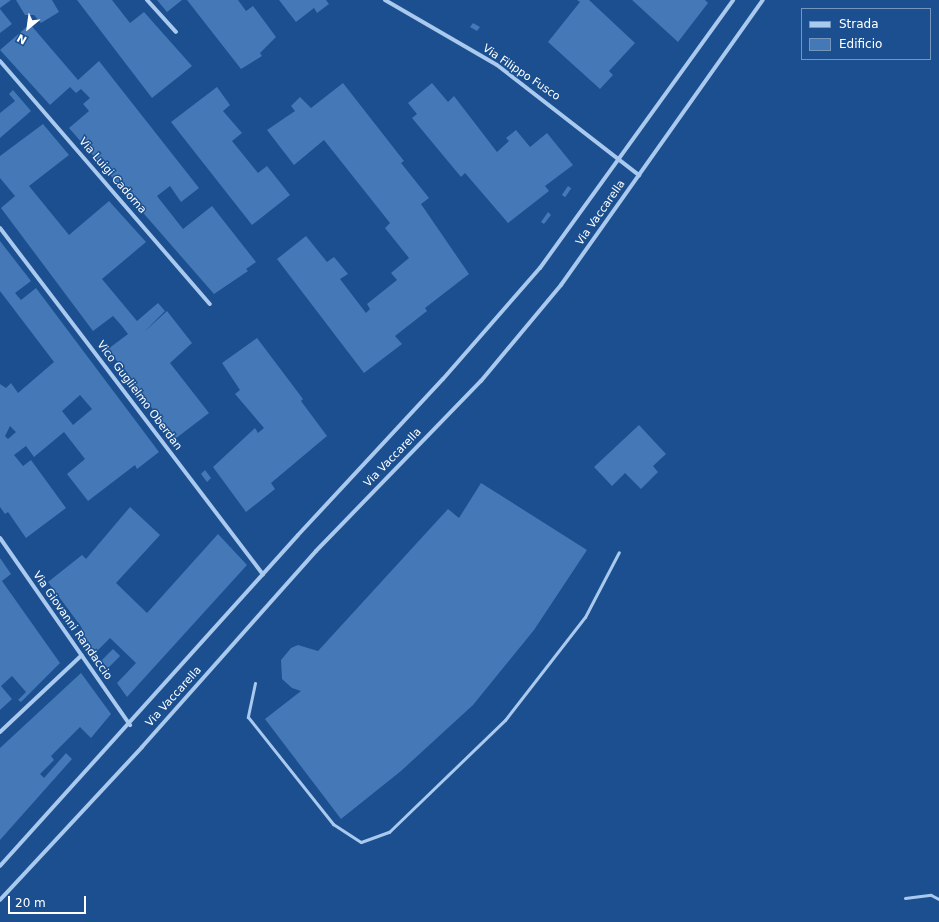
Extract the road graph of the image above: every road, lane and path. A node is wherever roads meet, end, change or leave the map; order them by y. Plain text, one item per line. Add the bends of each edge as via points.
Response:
1 (146, 0) edge
2 (385, 0) edge
3 (733, 0) edge
4 (763, 0) edge
5 (176, 32) dead end
6 (0, 61) edge
7 (618, 156) junction
8 (639, 175) junction
9 (0, 228) edge
10 (210, 304) dead end
11 (0, 538) edge
12 (619, 552) dead end
13 (263, 574) junction
14 (82, 655) junction
15 (255, 683) dead end
16 (130, 725) junction
17 (0, 732) edge
18 (0, 866) edge
19 (905, 898) dead end
20 (939, 899) edge
21 (0, 900) edge

1 - 5 street
2 - 7 street, Via Filippo Fusco via 497,65
3 - 7 street, Via Vaccarella
4 - 8 street, Via Vaccarella
6 - 10 street, Via Luigi Cadorna
7 - 8 street, Via Filippo Fusco
7 - 13 street, Via Vaccarella via 540,268 443,379
8 - 21 street, Via Vaccarella via 561,286 481,381 316,551 136,753
9 - 13 street, Vico Guglielmo Oberdan
11 - 14 street, Via Giovanni Randaccio
12 - 15 lane via 585,617 505,720 389,832 361,842 334,824 248,718
13 - 16 street, Via Vaccarella
14 - 16 street, Via Giovanni Randaccio
14 - 17 street
16 - 18 street, Via Vaccarella
19 - 20 lane via 931,895

